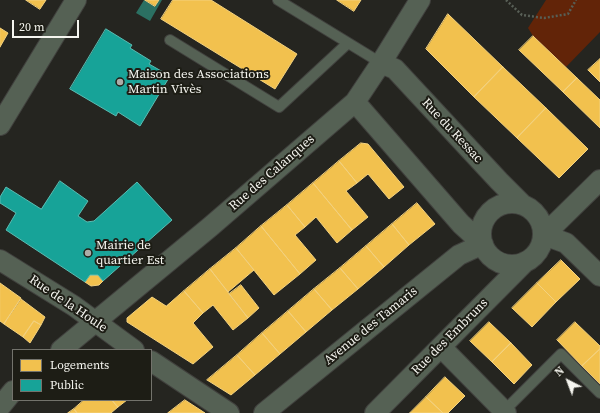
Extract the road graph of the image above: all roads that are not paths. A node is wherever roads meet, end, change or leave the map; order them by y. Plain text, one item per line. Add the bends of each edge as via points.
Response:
1 (76, 0) edge
2 (278, 0) edge
3 (420, 0) edge
4 (170, 40) dead end
5 (348, 43) junction
6 (381, 63) junction
7 (355, 102) junction
8 (0, 125) edge
9 (600, 180) edge
10 (521, 203) junction
11 (544, 235) junction
12 (482, 244) junction
13 (0, 260) edge
14 (525, 262) junction
15 (600, 276) edge
16 (96, 321) junction
17 (440, 347) junction
18 (62, 349) edge
19 (133, 349) edge
20 (152, 362) edge
21 (12, 392) edge
22 (600, 393) edge
23 (0, 407) edge
24 (505, 412) edge
25 (229, 413) edge
26 (264, 413) edge
27 (375, 413) edge

1 - 8 street
2 - 5 lane
3 - 6 street, Rue des Calanques
4 - 5 lane via 279,107
5 - 6 lane
6 - 7 street, Rue des Calanques
6 - 10 street, Rue du Ressac via 395,69
7 - 12 street via 461,224
7 - 16 street, Rue des Calanques
9 - 11 street
10 - 11 street via 531,208 538,216
10 - 12 street via 502,204 490,212 482,224
11 - 14 street via 538,252
11 - 15 street via 566,243
12 - 14 street via 487,253 504,264
12 - 26 street, Avenue des Tamaris via 459,255
13 - 16 street, Rue de la Houle
14 - 17 street, Rue des Embruns
16 - 18 street, Rue des Calanques
16 - 19 street, Rue de la Houle
17 - 24 street
17 - 27 street, Rue des Embruns
20 - 25 street
21 - 23 street
22 - 24 lane via 561,354

